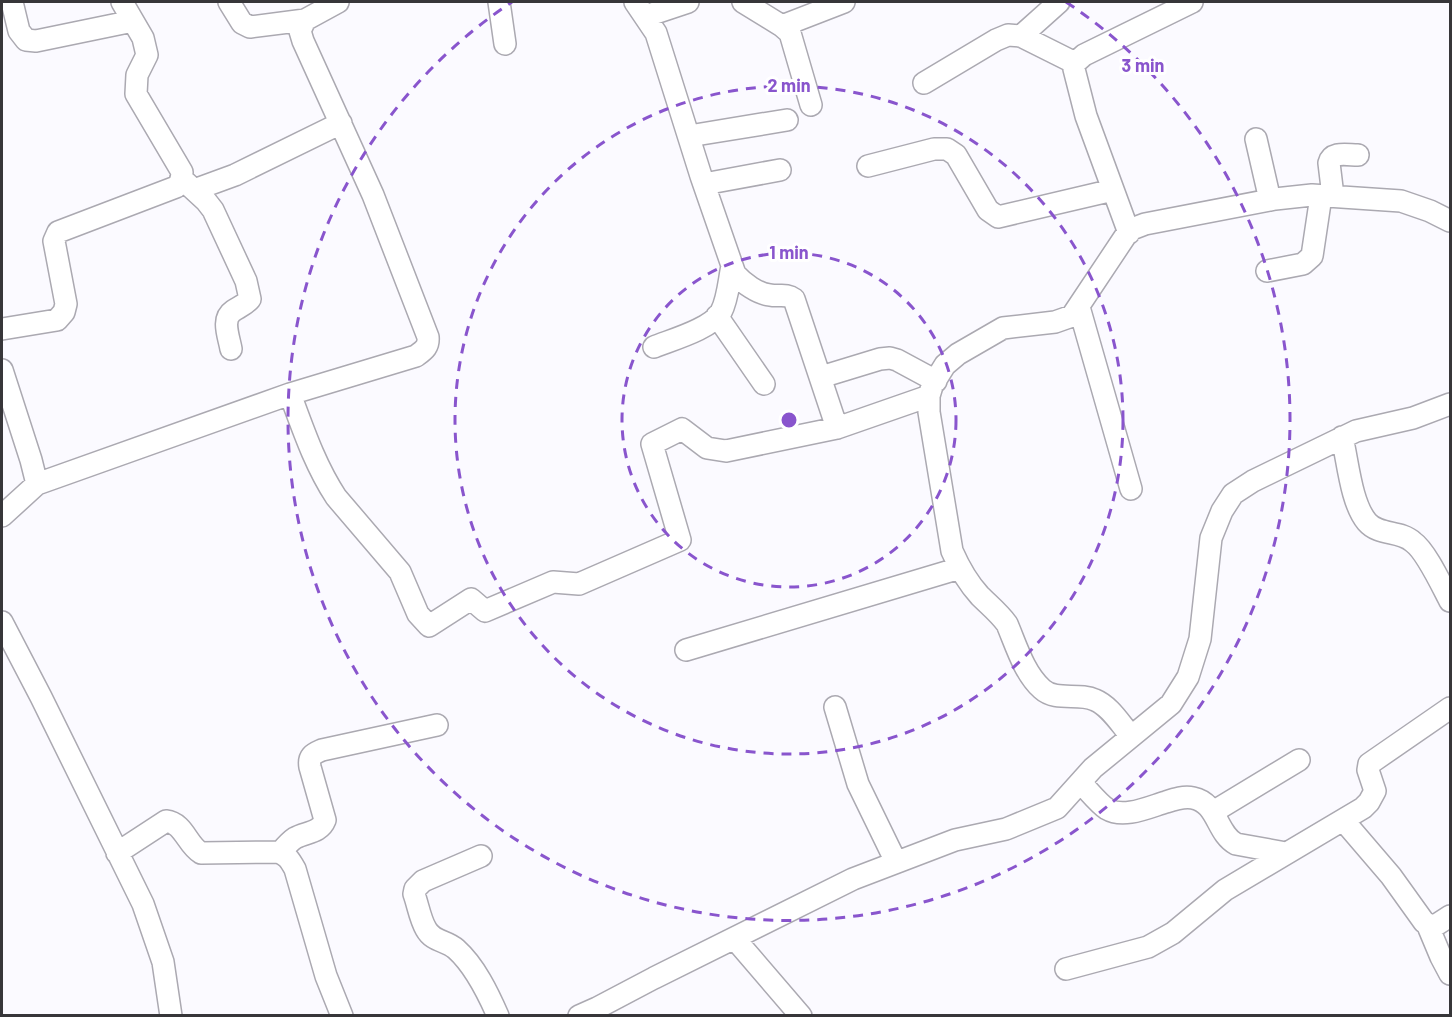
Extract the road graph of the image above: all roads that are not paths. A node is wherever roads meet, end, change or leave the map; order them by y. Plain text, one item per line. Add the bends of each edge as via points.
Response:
1 (12, 2) edge
2 (122, 2) edge
3 (229, 2) edge
4 (338, 2) edge
5 (499, 2) edge
6 (688, 2) edge
7 (742, 2) edge
8 (844, 2) edge
9 (1059, 2) edge
10 (1192, 2) edge
11 (640, 9) edge
12 (305, 20) junction
13 (133, 21) junction
14 (782, 26) junction
15 (1021, 36) junction
16 (505, 44) dead end
17 (1075, 63) junction
18 (924, 83) dead end
19 (811, 105) dead end
20 (787, 120) dead end
21 (340, 123) junction
22 (689, 136) junction
23 (1256, 139) dead end
24 (1358, 155) dead end
25 (868, 166) dead end
26 (780, 170) dead end
27 (188, 184) junction
28 (704, 184) junction
29 (1113, 190) junction
30 (1327, 196) junction
31 (1270, 200) junction
32 (1450, 221) edge
33 (1129, 233) junction
34 (732, 266) junction
35 (1267, 272) dead end
36 (1079, 307) junction
37 (717, 316) junction
38 (2, 329) edge
39 (654, 347) dead end
40 (231, 349) dead end
41 (2, 370) edge
42 (821, 377) junction
43 (764, 384) dead end
44 (932, 388) junction
45 (290, 393) junction
46 (1450, 404) edge
47 (837, 428) junction
48 (1342, 437) junction
49 (37, 484) junction
50 (1131, 489) dead end
51 (2, 516) edge
52 (960, 568) junction
53 (1450, 601) edge
54 (2, 622) edge
55 (686, 650) dead end
56 (835, 707) dead end
57 (1450, 708) edge
58 (437, 725) dead end
59 (1131, 736) junction
60 (1299, 760) dead end
61 (1081, 783) junction
62 (1213, 812) junction
63 (1343, 820) junction
64 (117, 853) junction
65 (280, 853) junction
66 (1286, 853) junction
67 (481, 856) dead end
68 (896, 862) junction
69 (1450, 916) edge
70 (1428, 926) junction
71 (734, 938) junction
72 (1066, 969) dead end
73 (1450, 974) edge
74 (171, 1016) edge
75 (342, 1016) edge
76 (498, 1016) edge
77 (579, 1016) edge
78 (801, 1016) edge

1 - 13 street via 19,31 26,40
2 - 13 street
3 - 12 street via 242,23 250,27
4 - 12 street
5 - 16 street
6 - 11 street
7 - 14 street
8 - 14 street
9 - 15 street
10 - 17 street
11 - 22 street via 656,33
12 - 21 street via 300,31 303,41
13 - 27 street via 147,55 137,75 136,94
14 - 19 street via 794,43
15 - 17 street
15 - 18 street via 996,40
17 - 29 street via 1086,116
20 - 22 street
21 - 27 street via 235,175
21 - 45 street via 373,195 428,344 416,356
22 - 28 street
23 - 31 street
24 - 30 street via 1330,158
25 - 29 street via 946,149 956,155 988,210 998,217
26 - 28 street
27 - 38 street via 58,232 54,240 66,304 64,312 57,320
27 - 40 street via 213,210 250,293 246,304 227,316
28 - 34 street
29 - 33 street
30 - 31 street
30 - 32 street via 1401,201
30 - 35 street via 1312,256 1303,264
31 - 33 street via 1145,224
33 - 36 street
34 - 37 street
34 - 42 street via 740,279 764,294 794,299
36 - 44 street via 1064,320 1003,328 958,354 945,365
36 - 50 street
37 - 39 street via 704,326
37 - 43 street
41 - 49 street
42 - 44 street via 890,358
42 - 47 street
44 - 47 street
44 - 52 street via 929,412 952,550
45 - 47 street via 327,483 400,572 418,614 429,626 471,599 485,611 553,582 579,584 680,540 652,444 682,429 707,448 726,451
45 - 49 street
46 - 48 street
48 - 53 street via 1360,513 1377,530 1414,542
48 - 59 street via 1233,494 1211,538 1200,639 1188,677 1171,704
49 - 51 street
52 - 55 street
52 - 59 street via 1007,624 1031,678 1042,690 1097,700
54 - 64 street
56 - 68 street via 858,784
57 - 63 street via 1369,764 1375,791 1363,808
58 - 65 street via 311,755 310,767 325,820 320,829 298,837
59 - 61 street
60 - 62 street
61 - 62 street via 1107,809 1118,812 1187,797 1204,803
61 - 68 street via 1057,808 1006,829 955,840
62 - 66 street via 1226,837 1236,844
63 - 66 street
63 - 70 street
64 - 65 street via 166,821 178,825 201,853
64 - 74 street via 143,904 163,962
65 - 75 street via 290,859 295,869 326,976
66 - 72 street via 1225,890 1173,933 1148,947
67 - 76 street via 423,881 414,894 425,928 435,940 457,950 469,964
68 - 71 street
69 - 70 street
70 - 73 street
71 - 77 street
71 - 78 street

